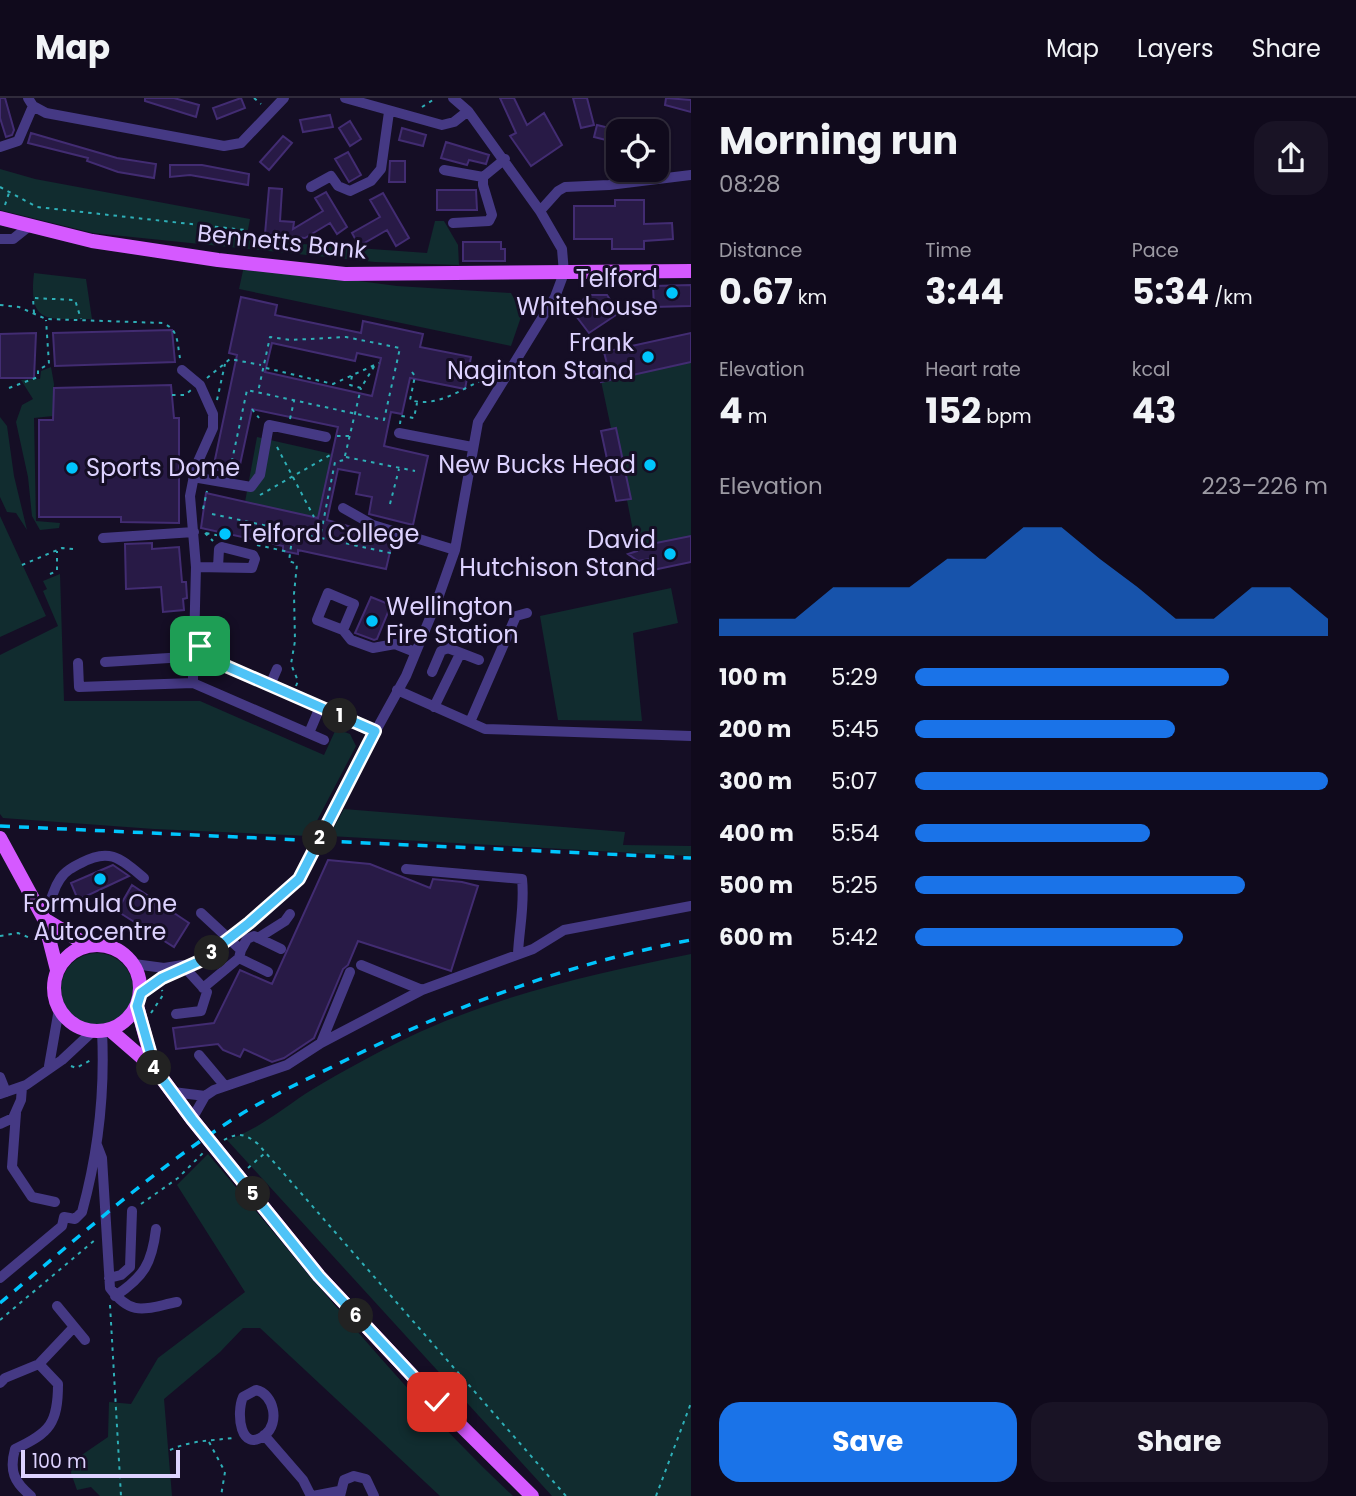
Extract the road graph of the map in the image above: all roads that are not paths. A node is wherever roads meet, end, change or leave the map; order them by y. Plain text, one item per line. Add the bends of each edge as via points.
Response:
1 (284, 98) edge
2 (345, 98) edge
3 (455, 99) edge
4 (31, 102) edge
5 (468, 111) junction
6 (389, 112) junction
7 (0, 147) edge
8 (505, 159) junction
9 (444, 170) dead end
10 (691, 175) edge
11 (483, 177) junction
12 (311, 187) dead end
13 (540, 211) junction
14 (0, 218) edge
15 (453, 223) dead end
16 (28, 227) junction
17 (0, 239) edge
18 (691, 271) edge
19 (564, 273) junction
20 (182, 370) road end
21 (400, 429) road end
22 (326, 437) road end
23 (472, 447) junction
24 (193, 477) junction
25 (343, 508) dead end
26 (194, 532) junction
27 (103, 538) dead end
28 (455, 550) junction
29 (196, 567) junction
30 (218, 567) dead end
31 (527, 613) dead end
32 (217, 621) dead end
33 (194, 623) junction
34 (342, 630) dead end
35 (194, 645) junction
36 (414, 653) junction
37 (460, 654) junction
38 (203, 656) junction
39 (479, 660) dead end
40 (189, 661) junction
41 (78, 663) dead end
42 (105, 663) dead end
43 (277, 669) dead end
44 (432, 672) dead end
45 (193, 683) junction
46 (270, 685) junction
47 (398, 689) junction
48 (320, 707) junction
49 (434, 707) junction
50 (470, 722) junction
51 (375, 731) junction
52 (309, 733) junction
53 (691, 736) edge
54 (324, 740) dead end
55 (0, 838) edge
56 (406, 869) dead end
57 (144, 878) dead end
58 (691, 905) edge
59 (201, 913) dead end
60 (290, 914) dead end
61 (42, 915) junction
62 (231, 938) junction
63 (258, 938) junction
64 (87, 945) junction
65 (281, 949) dead end
66 (240, 954) junction
67 (518, 954) junction
68 (200, 961) junction
69 (134, 964) junction
70 (361, 965) dead end
71 (187, 969) junction
72 (57, 970) junction
73 (268, 972) dead end
74 (350, 972) dead end
75 (203, 988) junction
76 (422, 990) junction
77 (139, 1000) junction
78 (59, 1009) junction
79 (176, 1014) dead end
80 (101, 1031) junction
81 (321, 1043) junction
82 (199, 1055) dead end
83 (49, 1066) junction
84 (155, 1069) junction
85 (0, 1077) edge
86 (225, 1086) junction
87 (22, 1087) junction
88 (173, 1092) junction
89 (3, 1093) edge
90 (205, 1096) junction
91 (16, 1113) junction
92 (194, 1122) junction
93 (0, 1124) edge
94 (96, 1145) junction
95 (55, 1202) dead end
96 (132, 1211) road end
97 (156, 1229) dead end
98 (0, 1278) edge
99 (111, 1287) junction
100 (177, 1302) dead end
101 (57, 1306) dead end
102 (74, 1327) junction
103 (85, 1340) dead end
104 (39, 1364) junction
105 (0, 1383) edge
106 (264, 1435) junction
107 (340, 1493) edge
108 (25, 1494) edge
109 (312, 1496) edge
110 (374, 1496) edge
111 (532, 1496) edge

1 - 4 street via 241,143 224,146 46,113
2 - 6 street
3 - 5 street
4 - 7 street via 18,141
5 - 6 street via 442,125
5 - 8 street
6 - 12 street via 381,169 371,181 350,191 338,186 331,176
8 - 11 street
8 - 13 street
9 - 11 street
10 - 13 street via 565,187
11 - 15 street via 492,215 485,222
13 - 19 street via 562,250
14 - 16 main road, Bennetts Bank
16 - 17 street via 13,239
16 - 19 main road, Bennetts Bank via 117,245 345,274
18 - 19 main road, Bennetts Bank
19 - 23 street via 551,306 478,422
20 - 24 street via 200,385 213,414 213,428
21 - 23 street
22 - 24 street via 269,425 256,484 251,487
23 - 28 street
24 - 26 street
25 - 28 street via 373,525
26 - 27 street
26 - 29 street
28 - 36 street
29 - 30 street
29 - 33 street
31 - 50 street via 516,616
32 - 33 street
33 - 35 street
34 - 36 street via 373,648 395,644
35 - 38 street via 202,649
35 - 40 street via 187,647
36 - 47 street
37 - 39 street
37 - 44 street via 447,648 441,651
37 - 49 street
38 - 40 street via 199,663
38 - 46 street
40 - 42 street
40 - 45 street
41 - 45 street via 79,687
43 - 46 street
45 - 52 street
46 - 48 street
47 - 49 street
47 - 51 street
48 - 51 street
48 - 52 street
49 - 50 street
50 - 53 street via 485,729
51 - 62 street via 305,871
52 - 54 street
55 - 61 main road
56 - 67 street via 522,879
57 - 61 street via 122,860 106,854 91,857 59,880
58 - 67 street via 564,930
59 - 62 street
60 - 63 street
61 - 64 main road
61 - 72 main road
62 - 66 street
62 - 68 street
63 - 65 street
63 - 66 street via 247,939
64 - 69 main road via 106,945
64 - 72 main road via 74,950
66 - 73 street
66 - 75 street
67 - 76 street
68 - 69 street via 164,968
68 - 71 street
69 - 77 main road via 140,978
70 - 76 street
71 - 75 street
71 - 77 street via 162,978
72 - 78 main road via 54,997
74 - 81 street
75 - 79 street via 207,992 201,1011
76 - 81 street
77 - 80 main road via 126,1021
77 - 84 main road
78 - 80 main road via 67,1020
78 - 83 street
80 - 83 street
80 - 84 main road
80 - 94 street via 104,1054
81 - 86 street via 287,1065
82 - 86 street
83 - 87 street
84 - 88 main road
85 - 89 street
86 - 90 street
87 - 89 street
87 - 91 street
88 - 90 street
88 - 92 main road
90 - 92 street
91 - 93 street
91 - 95 street via 12,1167 32,1197
92 - 111 main road via 319,1276
94 - 98 street via 82,1212 75,1219 64,1217 62,1226
94 - 99 street via 102,1158 104,1239
96 - 99 street via 130,1267
97 - 99 street via 147,1268 136,1282
99 - 100 street via 136,1310
101 - 102 street
102 - 103 street
102 - 104 street
104 - 105 street
104 - 108 street via 58,1384 58,1405 49,1428 15,1449 11,1464 15,1481
106 - 106 street via 271,1422 272,1399 266,1392 248,1392 237,1417 243,1433 254,1438
106 - 109 street
107 - 109 street
107 - 110 street via 344,1480 354,1476 366,1479

